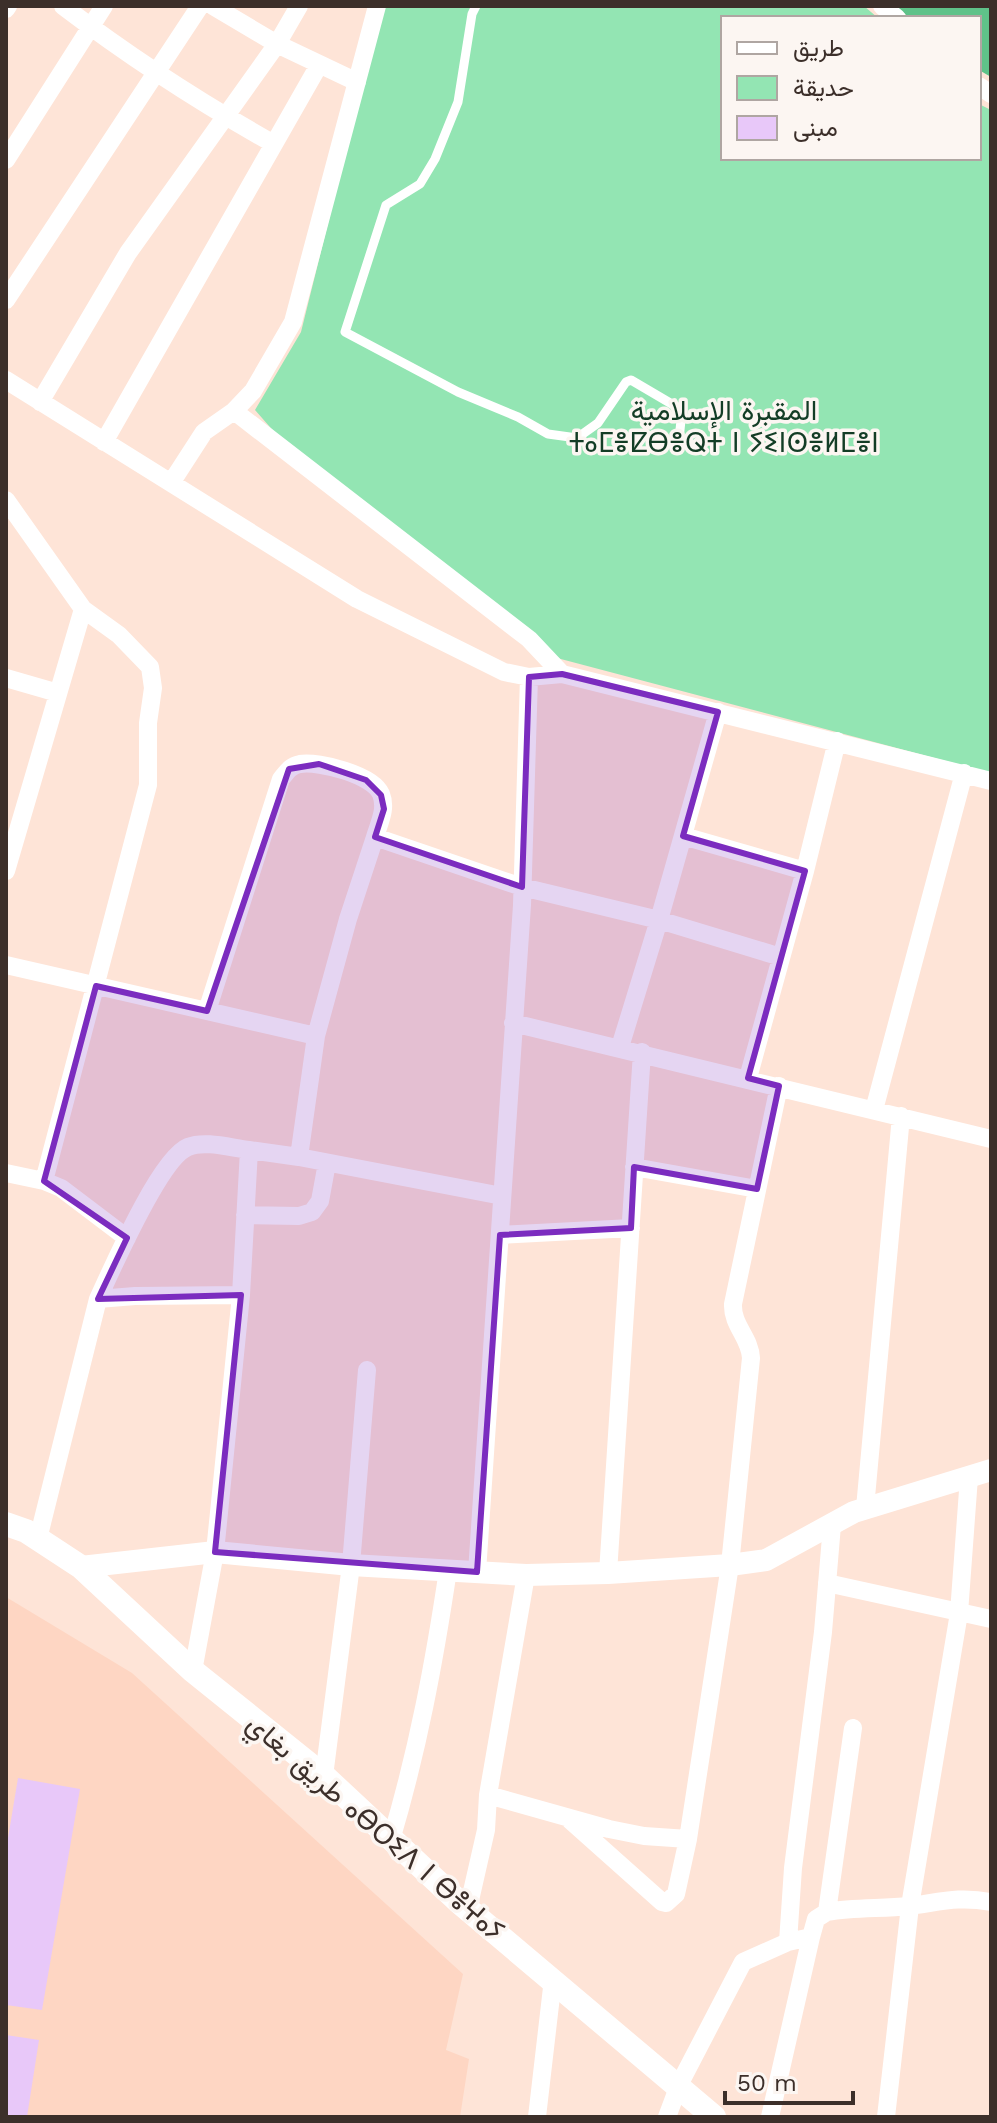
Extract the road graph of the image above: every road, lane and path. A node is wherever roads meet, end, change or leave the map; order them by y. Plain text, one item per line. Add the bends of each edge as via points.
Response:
1 (63, 6) edge
2 (104, 6) edge
3 (200, 6) edge
4 (213, 6) edge
5 (299, 6) edge
6 (377, 6) edge
7 (476, 6) edge
8 (91, 27) junction
9 (277, 44) junction
10 (319, 65) junction
11 (156, 72) junction
12 (357, 82) junction
13 (225, 116) junction
14 (274, 144) junction
15 (6, 160) edge
16 (6, 300) edge
17 (6, 380) edge
18 (40, 402) junction
19 (234, 411) junction
20 (104, 442) junction
21 (678, 450) dead end
22 (171, 483) junction
23 (6, 500) edge
24 (83, 609) junction
25 (562, 674) junction
26 (529, 677) junction
27 (6, 678) edge
28 (58, 693) junction
29 (718, 712) junction
30 (837, 741) junction
31 (964, 773) junction
32 (991, 781) edge
33 (13, 824) edge
34 (683, 836) junction
35 (375, 837) junction
36 (6, 871) edge
37 (805, 871) junction
38 (522, 887) junction
39 (659, 920) junction
40 (781, 957) junction
41 (6, 965) edge
42 (96, 986) junction
43 (207, 1011) junction
44 (513, 1023) junction
45 (316, 1036) junction
46 (620, 1047) junction
47 (642, 1052) junction
48 (748, 1078) junction
49 (779, 1086) junction
50 (874, 1110) junction
51 (901, 1116) junction
52 (991, 1139) edge
53 (249, 1150) junction
54 (299, 1157) junction
55 (327, 1163) junction
56 (634, 1167) junction
57 (6, 1173) edge
58 (44, 1181) junction
59 (757, 1189) junction
60 (502, 1196) junction
61 (245, 1215) junction
62 (631, 1228) junction
63 (500, 1235) junction
64 (127, 1238) junction
65 (241, 1295) junction
66 (98, 1299) junction
67 (367, 1370) dead end
68 (980, 1474) edge
69 (865, 1508) junction
70 (6, 1524) edge
71 (832, 1525) junction
72 (38, 1539) junction
73 (6, 1541) edge
74 (215, 1552) junction
75 (351, 1565) junction
76 (730, 1565) junction
77 (81, 1567) junction
78 (448, 1570) junction
79 (477, 1572) junction
80 (608, 1573) junction
81 (526, 1575) junction
82 (827, 1583) junction
83 (959, 1613) junction
84 (991, 1619) edge
85 (193, 1671) junction
86 (853, 1728) dead end
87 (324, 1776) junction
88 (488, 1795) junction
89 (568, 1818) junction
90 (688, 1839) junction
91 (391, 1840) junction
92 (991, 1902) edge
93 (463, 1905) junction
94 (910, 1906) junction
95 (827, 1912) junction
96 (811, 1937) junction
97 (788, 1942) junction
98 (553, 1979) junction
99 (679, 2085) junction
100 (537, 2117) edge
101 (667, 2117) edge
102 (714, 2117) edge
103 (770, 2117) edge
104 (886, 2117) edge

1 - 8 street
2 - 8 street
3 - 11 street
4 - 9 street
5 - 9 street
6 - 12 street
7 - 21 lane via 458,102 420,184 386,205 345,332 548,434 577,438 598,423 631,380 682,410
8 - 11 street
8 - 15 street
9 - 10 street
9 - 13 street
10 - 12 street
10 - 14 street
11 - 13 street
11 - 16 street
12 - 19 street via 293,322 253,391
13 - 14 street
13 - 18 street via 128,253
14 - 20 street
17 - 18 street
18 - 20 street
19 - 22 street via 204,432
19 - 25 street via 529,639
20 - 22 street
22 - 26 street via 357,599 504,672
23 - 24 street
24 - 28 street
24 - 42 street via 144,659 153,688 146,800
25 - 26 street
25 - 29 street
26 - 38 street
27 - 28 street
28 - 33 street
29 - 30 street
29 - 34 street
30 - 31 street
30 - 37 street
31 - 32 street
31 - 50 street
33 - 36 street
34 - 37 street
34 - 39 street
35 - 38 street
35 - 43 street via 384,809 375,785 319,764 289,769 281,779
35 - 45 street
37 - 40 street
38 - 39 street
38 - 44 street
39 - 40 street
39 - 46 street
40 - 48 street
41 - 42 street
42 - 43 street
42 - 58 street
43 - 45 street
44 - 46 street
44 - 60 street
45 - 54 street
46 - 47 street
47 - 48 street
47 - 56 street
48 - 49 street
49 - 50 street
49 - 59 street
50 - 51 street
51 - 52 street
51 - 69 street
53 - 54 street
53 - 61 street
53 - 64 street via 199,1144 177,1154
54 - 55 street
55 - 60 street
55 - 61 street via 320,1201 312,1212
56 - 59 street
56 - 62 street
57 - 58 street
58 - 64 street via 69,1192
59 - 76 street via 733,1304 751,1358
60 - 63 street
61 - 65 street
62 - 63 street
62 - 80 street
63 - 79 street
64 - 66 street
65 - 66 street
65 - 74 street
66 - 72 street
67 - 75 street
68 - 69 street
68 - 83 street
69 - 71 street
70 - 72 main road, طريق بغاي ⴰⴱⵔⵉⴷ ⵏ ⴱⴻⵖⴰⵢ
71 - 76 street via 766,1560
71 - 82 street
72 - 73 main road
72 - 77 main road, طريق بغاي ⴰⴱⵔⵉⴷ ⵏ ⴱⴻⵖⴰⵢ
74 - 75 street
74 - 77 street
74 - 85 street
75 - 78 street
75 - 87 street
76 - 80 street
76 - 90 street
77 - 85 main road, طريق بغاي ⴰⴱⵔⵉⴷ ⵏ ⴱⴻⵖⴰⵢ
78 - 79 street
78 - 91 street via 429,1690
79 - 81 street
80 - 81 street
81 - 88 street
82 - 83 street
82 - 97 street
83 - 84 street
83 - 94 street
85 - 87 main road, طريق بغاي ⴰⴱⵔⵉⴷ ⵏ ⴱⴻⵖⴰⵢ
86 - 95 street
87 - 91 main road, طريق بغاي ⴰⴱⵔⵉⴷ ⵏ ⴱⴻⵖⴰⵢ
88 - 89 street
88 - 93 street via 484,1841
89 - 90 street via 644,1836
89 - 90 street via 666,1903 676,1894
91 - 93 main road, طريق بغاي ⴰⴱⵔⵉⴷ ⵏ ⴱⴻⵖⴰⵢ
92 - 94 street via 945,1899
93 - 98 main road, طريق بغاي ⴰⴱⵔⵉⴷ ⵏ ⴱⴻⵖⴰⵢ
94 - 95 street
94 - 104 street
95 - 96 street via 816,1919
96 - 97 street
96 - 103 street
97 - 99 street via 743,1962
98 - 99 main road, طريق بغاي ⴰⴱⵔⵉⴷ ⵏ ⴱⴻⵖⴰⵢ
98 - 100 street
99 - 101 street
99 - 102 main road, طريق بغاي ⴰⴱⵔⵉⴷ ⵏ ⴱⴻⵖⴰⵢ

